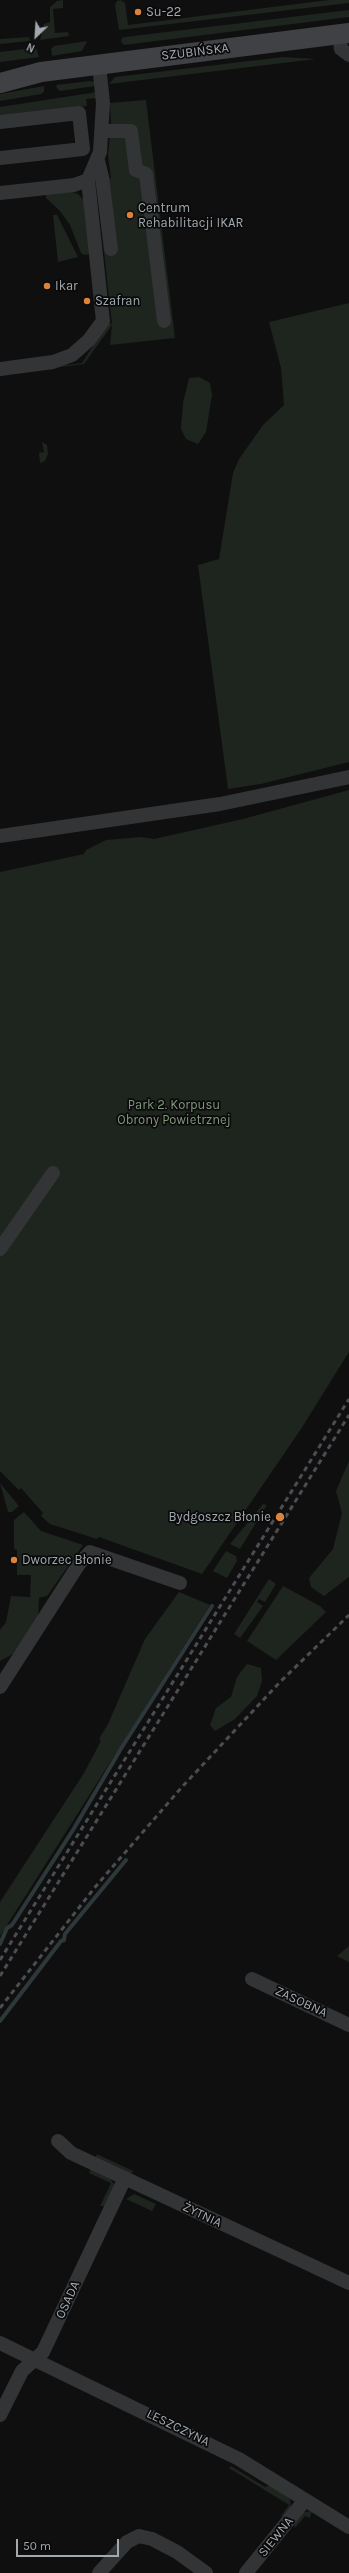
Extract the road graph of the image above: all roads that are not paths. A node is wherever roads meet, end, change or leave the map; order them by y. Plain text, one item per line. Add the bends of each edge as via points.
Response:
1 (344, 34) edge
2 (349, 55) edge
3 (99, 64) junction
4 (0, 70) edge
5 (41, 72) junction
6 (0, 83) edge
7 (0, 122) edge
8 (102, 131) junction
9 (0, 158) edge
10 (98, 162) junction
11 (88, 180) junction
12 (0, 193) edge
13 (111, 248) dead end
14 (164, 321) dead end
15 (0, 369) edge
16 (349, 777) edge
17 (0, 836) edge
18 (53, 1172) dead end
19 (0, 1249) edge
20 (180, 1583) dead end
21 (0, 1687) edge
22 (252, 1979) dead end
23 (349, 2025) edge
24 (58, 2141) dead end
25 (125, 2178) junction
26 (349, 2283) edge
27 (0, 2343) edge
28 (35, 2360) junction
29 (0, 2415) edge
30 (305, 2500) junction
31 (349, 2527) edge
32 (99, 2573) edge
33 (206, 2573) edge
34 (246, 2573) edge

1 - 2 street via 341,49
1 - 3 main road, SZUBIŃSKA
3 - 5 main road, SZUBIŃSKA
3 - 8 street via 103,103
4 - 5 main road, SZUBIŃSKA
5 - 6 main road, SZUBIŃSKA
7 - 9 street via 79,113 83,149
8 - 10 street
8 - 14 street via 131,131 136,170 146,174
10 - 11 street
10 - 13 street
11 - 12 street via 74,185
11 - 15 street via 102,320 89,340 72,356 53,362
16 - 17 street via 220,804
18 - 19 street
20 - 21 street via 90,1552 79,1564
22 - 23 street, ZASOBNA
24 - 25 street, ŻYTNIA via 70,2153
25 - 26 street, ŻYTNIA
25 - 28 street, OSADA via 45,2348
27 - 28 street, LESZCZYNA
28 - 29 street, OSADA via 22,2371
28 - 30 street, LESZCZYNA via 239,2458
30 - 31 street, LESZCZYNA
30 - 34 street, SIEWNA
32 - 33 street via 126,2542 139,2536 152,2539 177,2552

